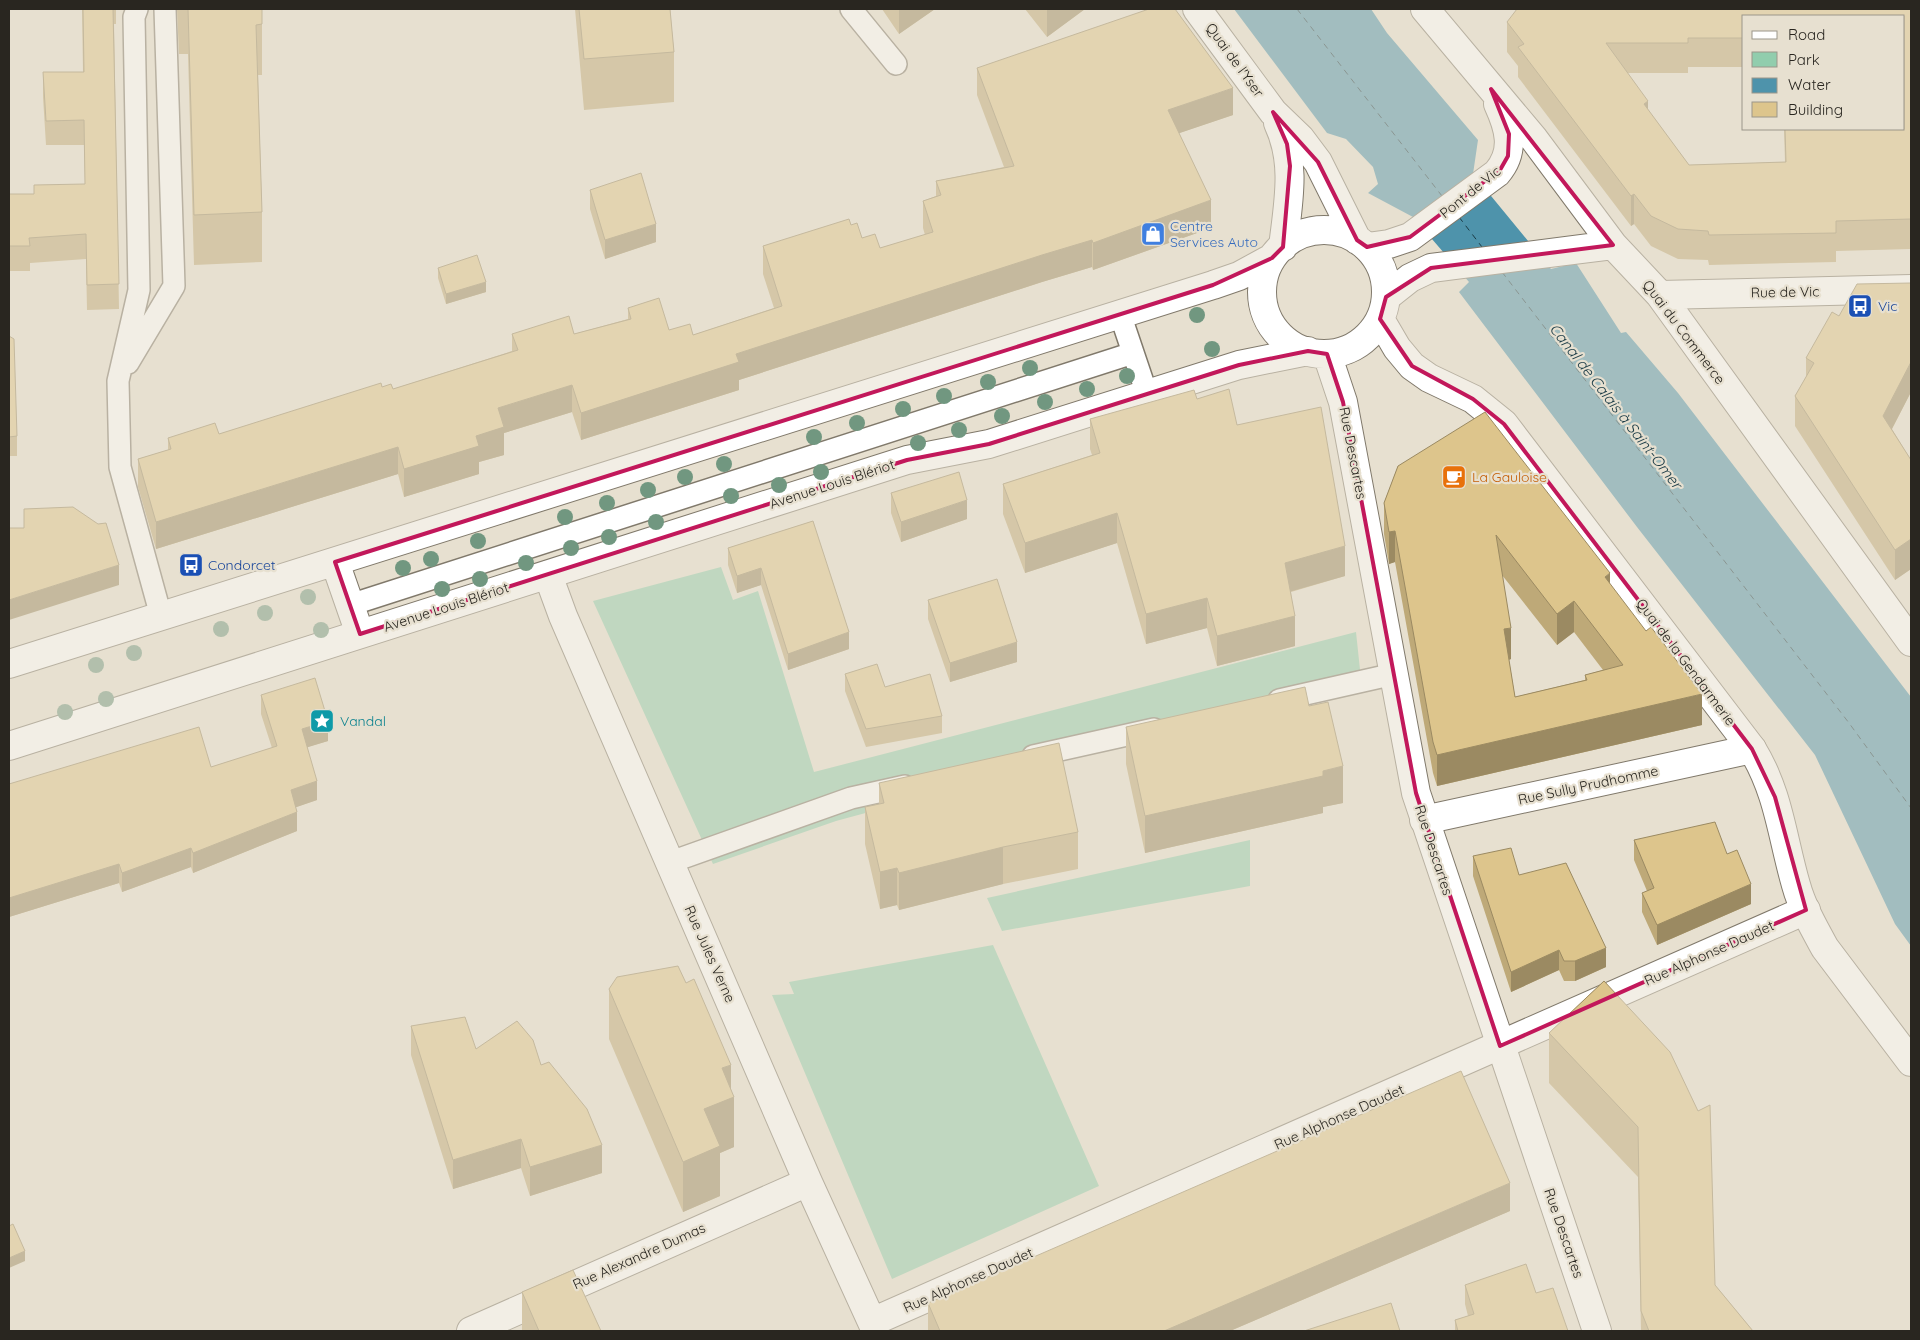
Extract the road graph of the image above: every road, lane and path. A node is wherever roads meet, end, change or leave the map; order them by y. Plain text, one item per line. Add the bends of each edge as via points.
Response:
1 (137, 9) edge
2 (165, 9) edge
3 (851, 9) edge
4 (1197, 9) edge
5 (1425, 9) edge
6 (896, 64) dead end
7 (1492, 89) junction
8 (1273, 112) junction
9 (1362, 244) junction
10 (1612, 245) junction
11 (1278, 252) junction
12 (1911, 289) edge
13 (1660, 295) junction
14 (1383, 308) junction
15 (1120, 314) junction
16 (1318, 352) junction
17 (1133, 353) junction
18 (118, 381) junction
19 (1147, 394) junction
20 (335, 562) junction
21 (548, 575) junction
22 (350, 605) junction
23 (161, 616) junction
24 (360, 634) junction
25 (1911, 642) edge
26 (9, 664) edge
27 (1394, 674) junction
28 (1258, 705) edge
29 (1171, 725) edge
30 (9, 746) edge
31 (1752, 750) junction
32 (1016, 760) edge
33 (929, 780) edge
34 (1424, 820) junction
35 (671, 862) junction
36 (1806, 910) junction
37 (1500, 1046) junction
38 (1911, 1062) edge
39 (808, 1182) junction
40 (874, 1327) edge
41 (471, 1331) edge
42 (1597, 1331) edge

1 - 18 lane via 134,18 139,290
2 - 18 lane via 174,286
3 - 6 lane
4 - 8 street, Quai de l'Yser
5 - 7 street, Quai du Commerce
7 - 9 street, Pont de Vic via 1505,118 1510,145 1504,164 1492,177 1420,231 1398,242
7 - 10 street, Quai du Commerce via 1534,139
8 - 9 street, Quai de l'Yser via 1300,138 1318,162
8 - 11 street, Quai de l'Yser via 1290,155 1288,201
9 - 11 street via 1337,232 1315,231 1294,238
9 - 14 street via 1381,266
10 - 13 street, Quai du Commerce
10 - 14 street via 1430,268 1410,278
11 - 15 street via 1239,276
11 - 16 street via 1266,272 1263,287 1268,318 1281,336 1294,346
12 - 13 street, Rue de Vic
13 - 25 street, Quai du Commerce
14 - 16 street via 1367,337 1355,346 1342,351
14 - 31 street, Quai de la Gendarmerie via 1397,348 1412,366 1478,402 1504,424
15 - 17 lane
15 - 20 street
16 - 19 street, Avenue Louis Blériot via 1239,365
16 - 27 street, Rue Descartes via 1343,402
17 - 19 lane
17 - 22 lane
18 - 23 lane via 129,464
19 - 21 street, Avenue Louis Blériot via 989,444 907,460
20 - 22 street
20 - 23 street
21 - 24 street, Avenue Louis Blériot
21 - 35 street, Rue Jules Verne
22 - 24 street
23 - 26 street
24 - 30 street, Avenue Louis Blériot
27 - 28 lane
27 - 34 street, Rue Descartes via 1409,764
29 - 32 lane
31 - 34 street, Rue Sully Prudhomme
31 - 36 street, Quai de la Gendarmerie via 1776,798 1796,886
33 - 35 lane via 851,798
34 - 37 street, Rue Descartes
35 - 39 street, Rue Jules Verne
36 - 37 street, Rue Alphonse Daudet
36 - 38 street, Quai de la Gendarmerie via 1825,948
37 - 40 street, Rue Alphonse Daudet
37 - 42 street, Rue Descartes
39 - 40 street, Rue Jules Verne
39 - 41 street, Rue Alexandre Dumas via 582,1296

